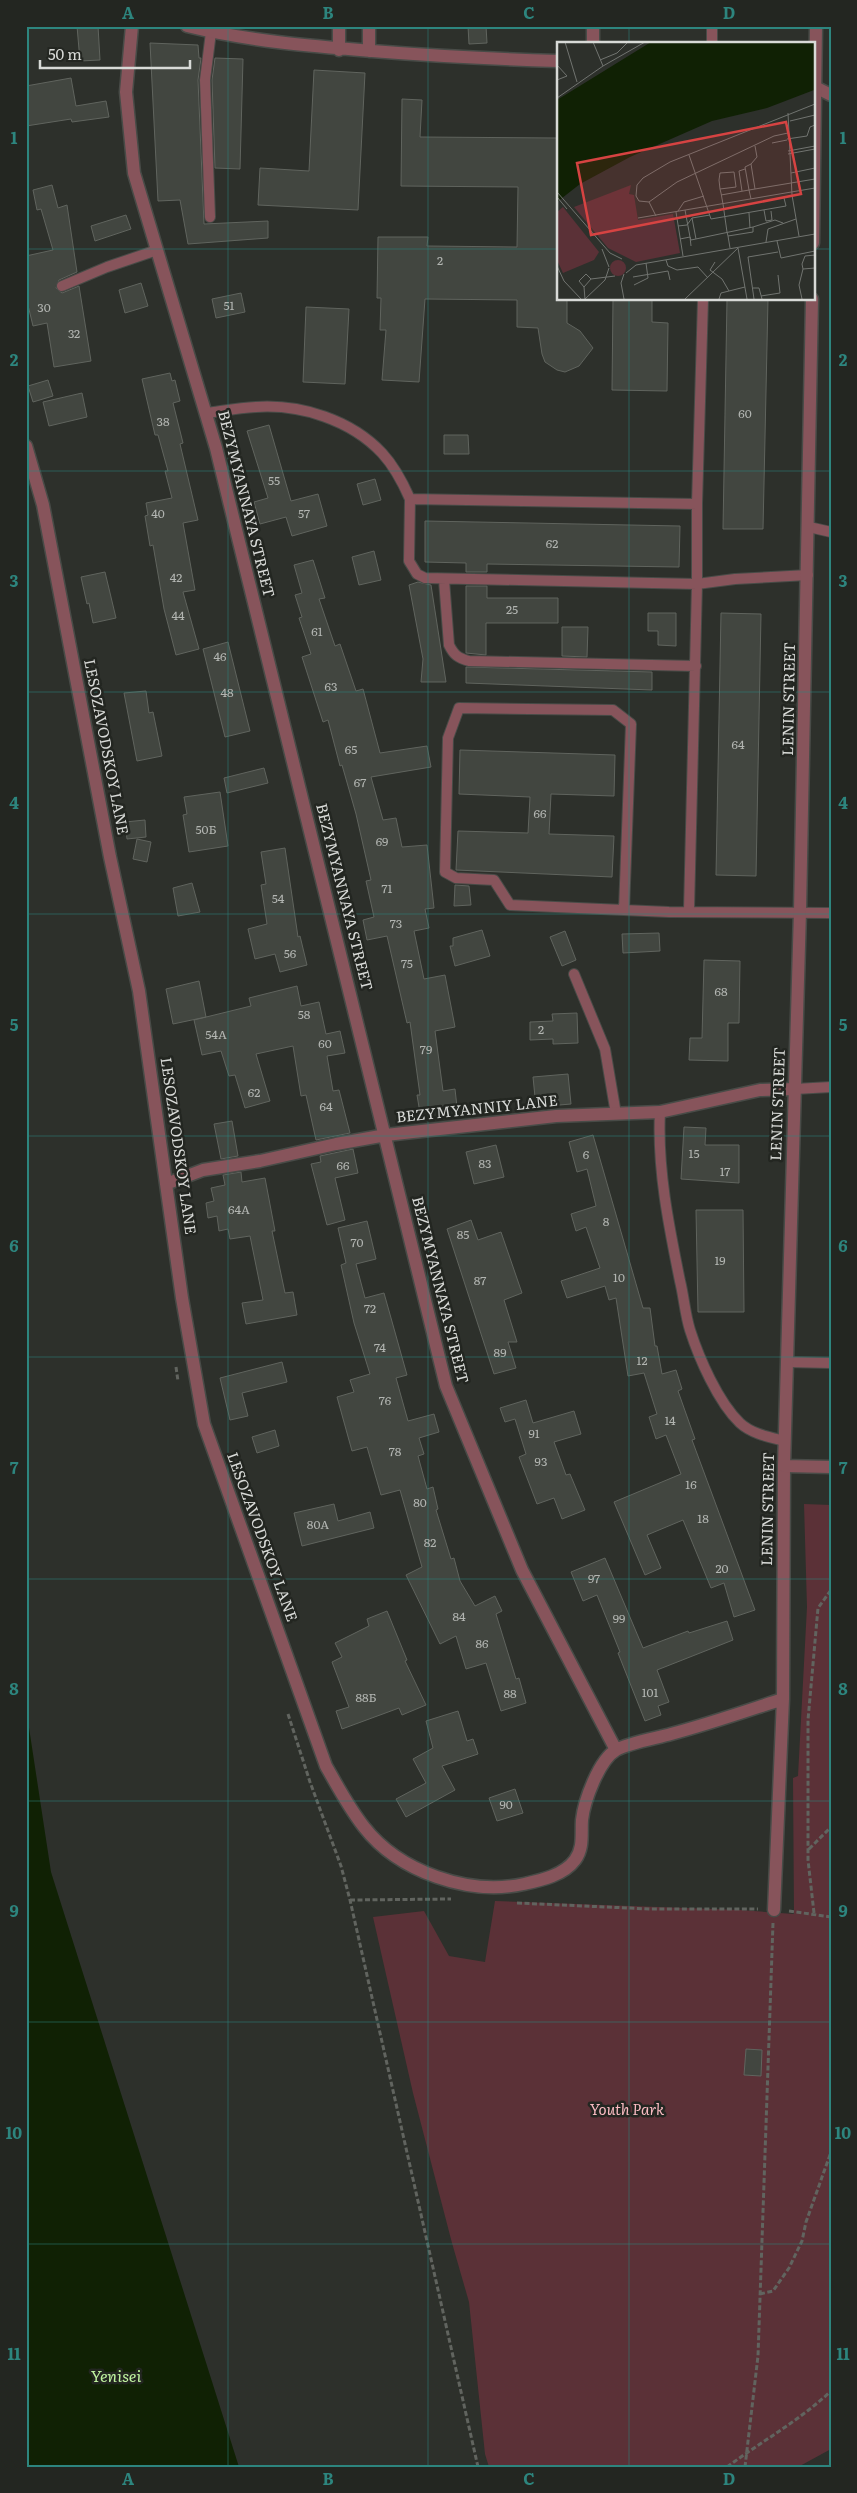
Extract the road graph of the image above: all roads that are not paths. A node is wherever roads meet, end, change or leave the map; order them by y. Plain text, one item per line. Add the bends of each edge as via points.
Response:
1 (132, 26) edge
2 (339, 26) edge
3 (369, 26) edge
4 (593, 26) edge
5 (712, 26) edge
6 (816, 26) edge
7 (200, 28) edge
8 (593, 42) edge
9 (712, 42) edge
10 (338, 50) junction
11 (369, 51) junction
12 (557, 61) edge
13 (814, 87) edge
14 (831, 95) edge
15 (210, 217) dead end
16 (157, 250) junction
17 (62, 286) dead end
18 (703, 300) edge
19 (812, 300) edge
20 (206, 413) junction
21 (26, 446) edge
22 (410, 499) junction
23 (697, 504) junction
24 (809, 527) junction
25 (831, 532) edge
26 (808, 575) junction
27 (444, 580) junction
28 (697, 584) junction
29 (696, 666) junction
30 (624, 910) junction
31 (689, 910) junction
32 (800, 911) junction
33 (831, 913) edge
34 (574, 974) dead end
35 (831, 1087) edge
36 (795, 1089) junction
37 (660, 1112) junction
38 (616, 1114) junction
39 (386, 1135) junction
40 (166, 1184) junction
41 (786, 1362) junction
42 (831, 1363) edge
43 (785, 1441) junction
44 (784, 1466) junction
45 (831, 1467) edge
46 (783, 1699) junction
47 (616, 1750) junction
48 (774, 1910) road end

1 - 16 street, BEZYMYANNAYA STREET via 126,92 134,173
2 - 10 street
3 - 11 street
4 - 8 street
5 - 9 lane
6 - 13 street
7 - 10 street
7 - 15 lane
10 - 11 street
11 - 12 street via 466,59
13 - 14 street
16 - 17 lane
16 - 20 street, BEZYMYANNAYA STREET
18 - 23 lane
19 - 24 street, LENIN STREET
20 - 22 lane via 257,407 302,410 332,419 361,435 382,453
20 - 39 street, BEZYMYANNAYA STREET
21 - 40 street, LESOZAVODSKOY LANE via 43,505 139,991
22 - 23 lane
22 - 27 lane via 409,561 417,574
23 - 28 lane
24 - 25 lane
24 - 26 street, LENIN STREET
26 - 28 lane
26 - 32 street, LENIN STREET
27 - 28 lane
27 - 29 lane via 449,645 460,659
28 - 29 lane
29 - 31 lane
30 - 30 lane via 510,905 494,880 456,878 445,872 448,738 460,708 613,710 631,724
30 - 31 lane
31 - 32 lane
32 - 33 lane
32 - 36 street, LENIN STREET
34 - 38 lane via 604,1049
35 - 36 lane
36 - 37 street, BEZYMYANNIY LANE via 760,1090
36 - 41 street, LENIN STREET
37 - 38 street, BEZYMYANNIY LANE
37 - 43 lane via 658,1134 673,1248 689,1328 708,1375 739,1422 749,1430
38 - 39 street, BEZYMYANNIY LANE via 556,1116
39 - 40 street, BEZYMYANNIY LANE via 203,1170
39 - 47 street, BEZYMYANNAYA STREET via 446,1386 522,1570
40 - 47 street, LESOZAVODSKOY LANE via 204,1424 326,1766 365,1829 395,1855 426,1872 452,1881 482,1887 510,1887 538,1881 566,1869 580,1852 587,1798 596,1777
41 - 42 lane
41 - 43 street, LENIN STREET
43 - 44 street, LENIN STREET
44 - 45 street
44 - 46 street, LENIN STREET
46 - 47 street
46 - 48 street, LENIN STREET

